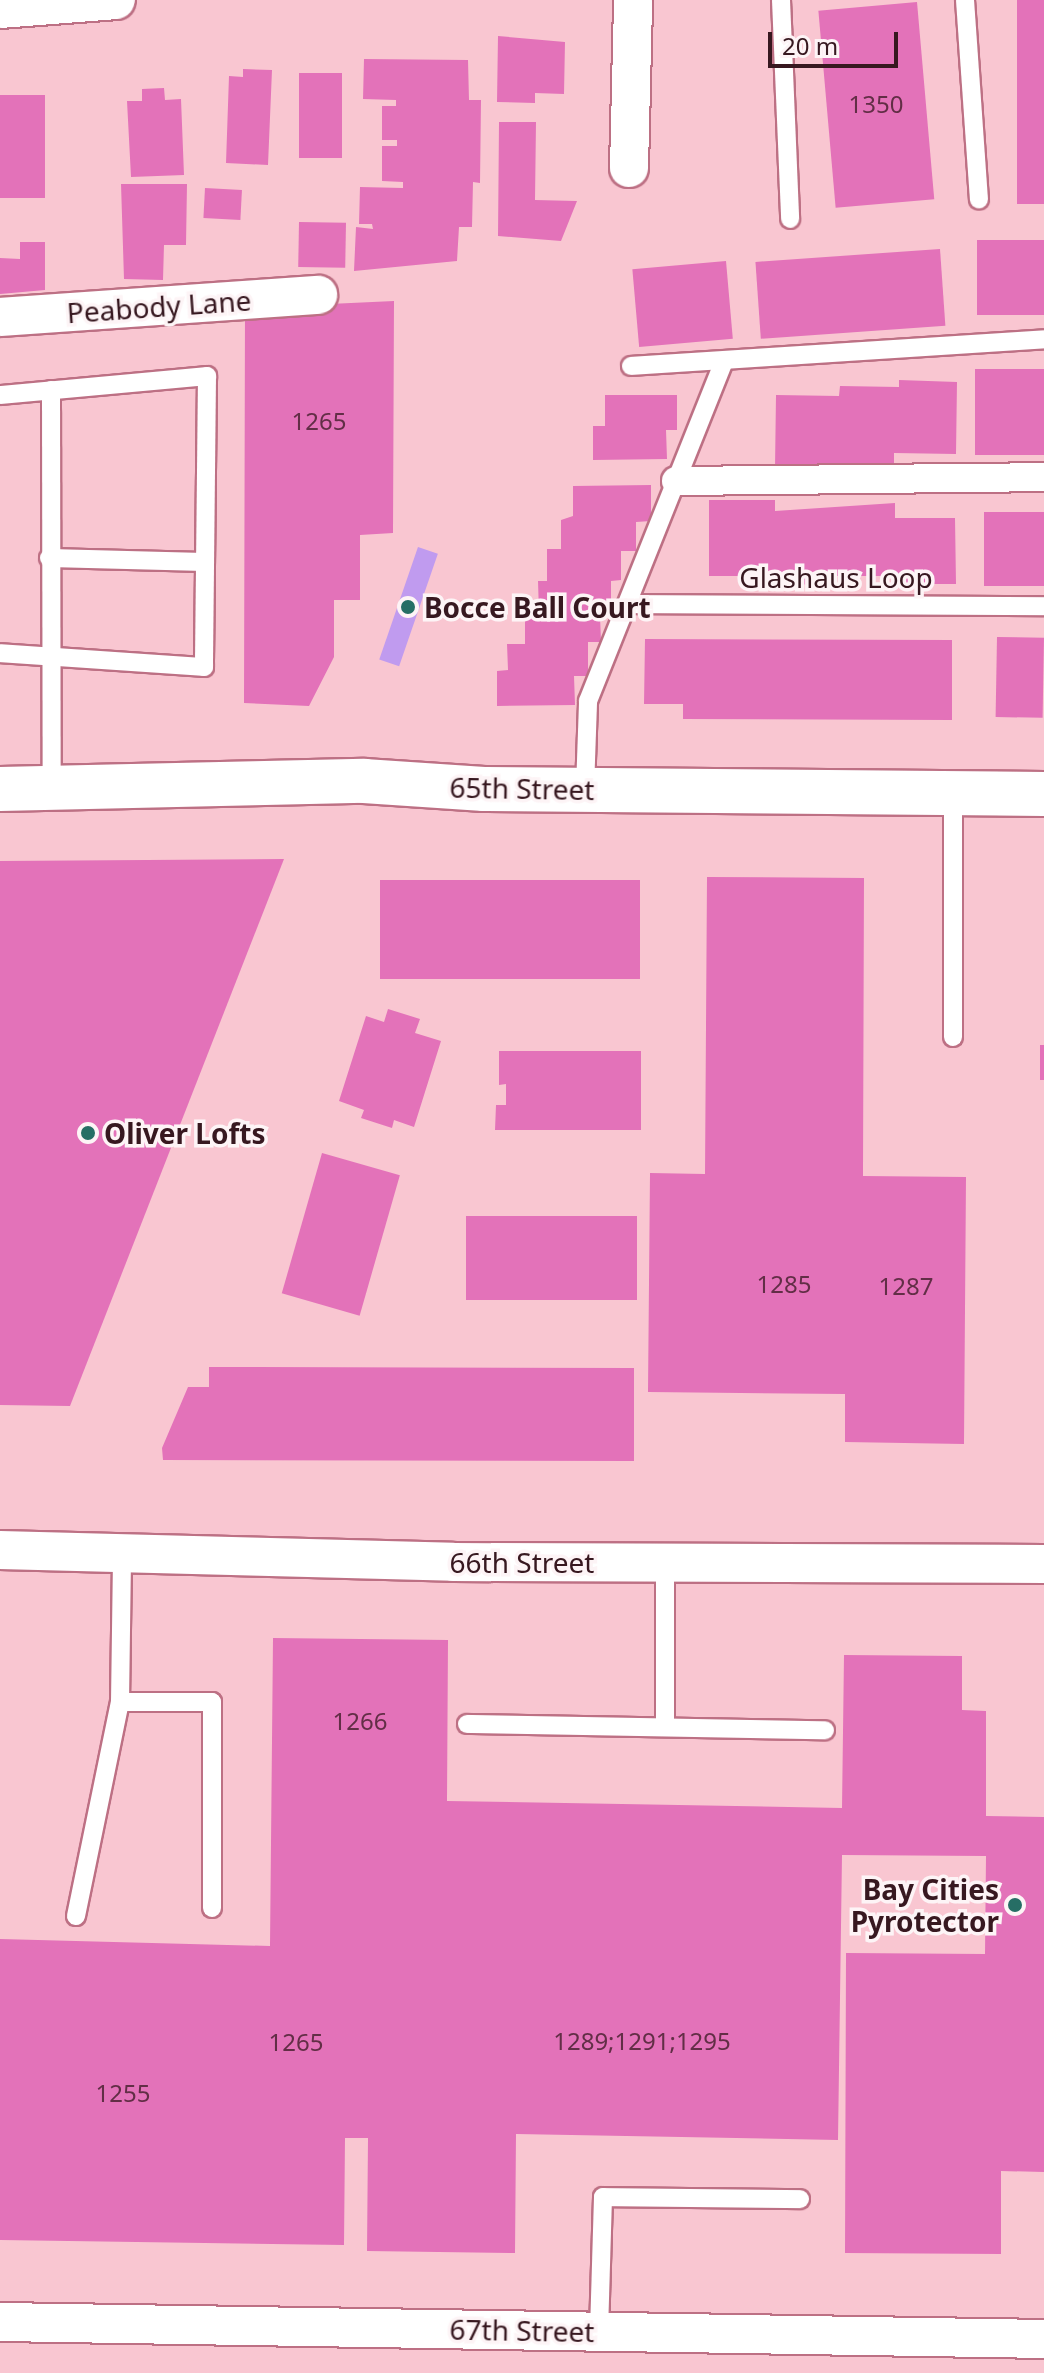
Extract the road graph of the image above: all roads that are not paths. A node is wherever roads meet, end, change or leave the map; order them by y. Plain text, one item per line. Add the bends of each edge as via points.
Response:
1 (116, 0) edge
2 (633, 0) edge
3 (781, 0) edge
4 (965, 0) edge
5 (0, 9) edge
6 (629, 168) dead end
7 (979, 200) dead end
8 (790, 219) dead end
9 (318, 295) dead end
10 (0, 317) edge
11 (1044, 339) edge
12 (724, 361) junction
13 (631, 366) dead end
14 (51, 390) junction
15 (0, 395) edge
16 (1044, 477) edge
17 (676, 481) junction
18 (49, 558) junction
19 (205, 562) junction
20 (627, 604) junction
21 (1044, 606) edge
22 (0, 653) edge
23 (49, 654) junction
24 (0, 789) edge
25 (585, 789) junction
26 (52, 791) junction
27 (953, 793) junction
28 (1044, 794) edge
29 (953, 1037) dead end
30 (0, 1550) edge
31 (122, 1553) junction
32 (665, 1563) junction
33 (1044, 1564) edge
34 (120, 1702) junction
35 (467, 1724) dead end
36 (665, 1726) junction
37 (825, 1730) dead end
38 (212, 1908) dead end
39 (76, 1916) dead end
40 (800, 2199) dead end
41 (0, 2322) edge
42 (599, 2332) junction
43 (1044, 2339) edge

1 - 5 street
2 - 6 street
3 - 8 lane
4 - 7 lane
9 - 10 street, Peabody Lane
11 - 12 lane
12 - 13 lane
12 - 17 lane
14 - 15 lane
14 - 18 lane
14 - 19 lane via 207,376
16 - 17 street
17 - 20 lane
18 - 19 lane
18 - 23 lane
19 - 23 lane via 204,667
20 - 21 lane, Glashaus Loop
20 - 25 lane via 588,701
22 - 23 lane
23 - 26 lane
24 - 26 street, 65th Street
25 - 26 street, 65th Street via 364,781
25 - 27 street, 65th Street
27 - 28 street, 65th Street
27 - 29 lane
30 - 31 street, 66th Street
31 - 32 street, 66th Street
31 - 34 lane
32 - 33 street, 66th Street
32 - 36 lane
34 - 38 lane via 212,1702
34 - 39 lane
35 - 36 lane
36 - 37 lane
40 - 42 lane via 603,2197
41 - 42 street, 67th Street
42 - 43 street, 67th Street

